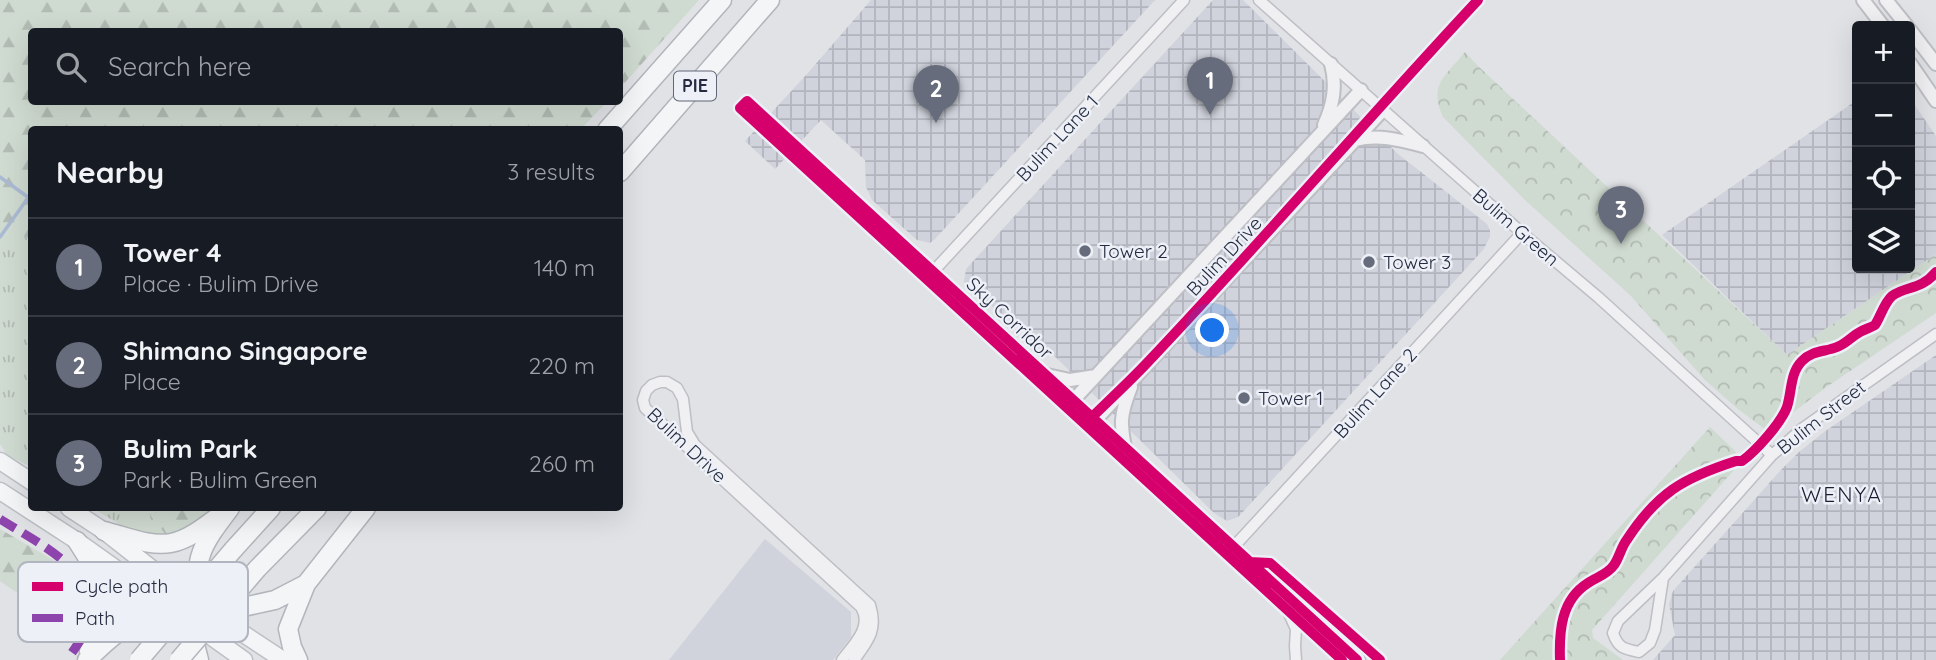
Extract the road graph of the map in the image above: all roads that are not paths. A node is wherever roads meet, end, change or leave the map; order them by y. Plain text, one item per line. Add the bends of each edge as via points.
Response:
1 (722, 0) edge
2 (769, 0) edge
3 (1184, 0) edge
4 (1259, 0) edge
5 (1863, 0) edge
6 (1886, 0) edge
7 (1879, 21) edge
8 (1902, 21) edge
9 (1915, 37) edge
10 (1331, 64) junction
11 (1936, 64) edge
12 (1915, 70) edge
13 (1361, 90) junction
14 (1936, 101) edge
15 (1383, 110) junction
16 (611, 126) edge
17 (1320, 135) junction
18 (1355, 140) junction
19 (1423, 146) junction
20 (623, 169) edge
21 (849, 202) dead end
22 (1522, 233) junction
23 (929, 276) junction
24 (1936, 334) edge
25 (1033, 372) junction
26 (1096, 376) junction
27 (1134, 380) junction
28 (1068, 406) junction
29 (1090, 426) junction
30 (1772, 455) junction
31 (1127, 459) junction
32 (0, 461) edge
33 (28, 479) edge
34 (0, 491) edge
35 (28, 509) edge
36 (31, 511) edge
37 (74, 511) edge
38 (226, 511) edge
39 (228, 511) edge
40 (268, 511) edge
41 (314, 511) edge
42 (364, 511) edge
43 (104, 531) junction
44 (77, 541) junction
45 (1228, 554) junction
46 (90, 562) edge
47 (110, 562) edge
48 (138, 562) edge
49 (198, 562) edge
50 (223, 562) edge
51 (1663, 578) junction
52 (248, 580) edge
53 (306, 584) junction
54 (1285, 605) junction
55 (248, 606) edge
56 (96, 642) edge
57 (108, 642) edge
58 (154, 642) edge
59 (194, 642) edge
60 (197, 642) edge
61 (224, 642) edge
62 (248, 642) edge
63 (1356, 657) edge
64 (86, 660) edge
65 (139, 660) edge
66 (179, 660) edge
67 (199, 660) edge
68 (244, 660) edge
69 (283, 660) edge
70 (298, 660) edge
71 (842, 660) edge
72 (853, 660) edge
73 (1296, 660) edge

1 - 16 highway, PIE
2 - 20 highway, PIE
3 - 23 street, Bulim Lane 1
4 - 10 street, Bulim Green
5 - 7 street
6 - 8 street
9 - 11 street
10 - 13 street, Bulim Green
10 - 17 street via 1332,108
12 - 14 street
13 - 15 street, Bulim Green
13 - 17 street, Bulim Drive
15 - 18 street, Bulim Drive
15 - 19 street, Bulim Green
17 - 26 street, Bulim Drive
18 - 19 street via 1382,137
18 - 27 street, Bulim Drive
19 - 22 street, Bulim Green
21 - 23 street
22 - 30 street, Bulim Green
22 - 45 street, Bulim Lane 2
23 - 25 street
24 - 30 street, Bulim Street
25 - 26 street via 1070,380
25 - 28 street
26 - 28 street, Bulim Drive
27 - 29 street, Bulim Drive
27 - 31 street via 1122,409
28 - 29 street
29 - 31 street
30 - 51 street, Bulim Street
31 - 45 street
32 - 33 main road
34 - 35 main road
36 - 44 main road
37 - 43 main road
38 - 43 highway via 202,529 170,543
39 - 49 highway via 205,541
40 - 50 highway, bridge
41 - 52 highway, bridge
42 - 53 highway
43 - 48 main road
44 - 46 highway
44 - 47 main road
45 - 54 street
51 - 51 street, Bulim Street via 1650,643 1639,652 1625,649 1613,633 1618,621
53 - 55 highway via 275,600
53 - 70 highway via 288,629
54 - 63 street via 1307,614
54 - 73 street via 1296,629
56 - 64 highway
57 - 64 highway
58 - 65 highway, bridge
59 - 66 highway, bridge
60 - 67 highway
61 - 68 main road
62 - 69 main road
71 - 72 street, Bulim Drive via 863,631 861,607 645,408 643,400 652,385 667,382 677,388 687,432 695,445 870,606 871,635

